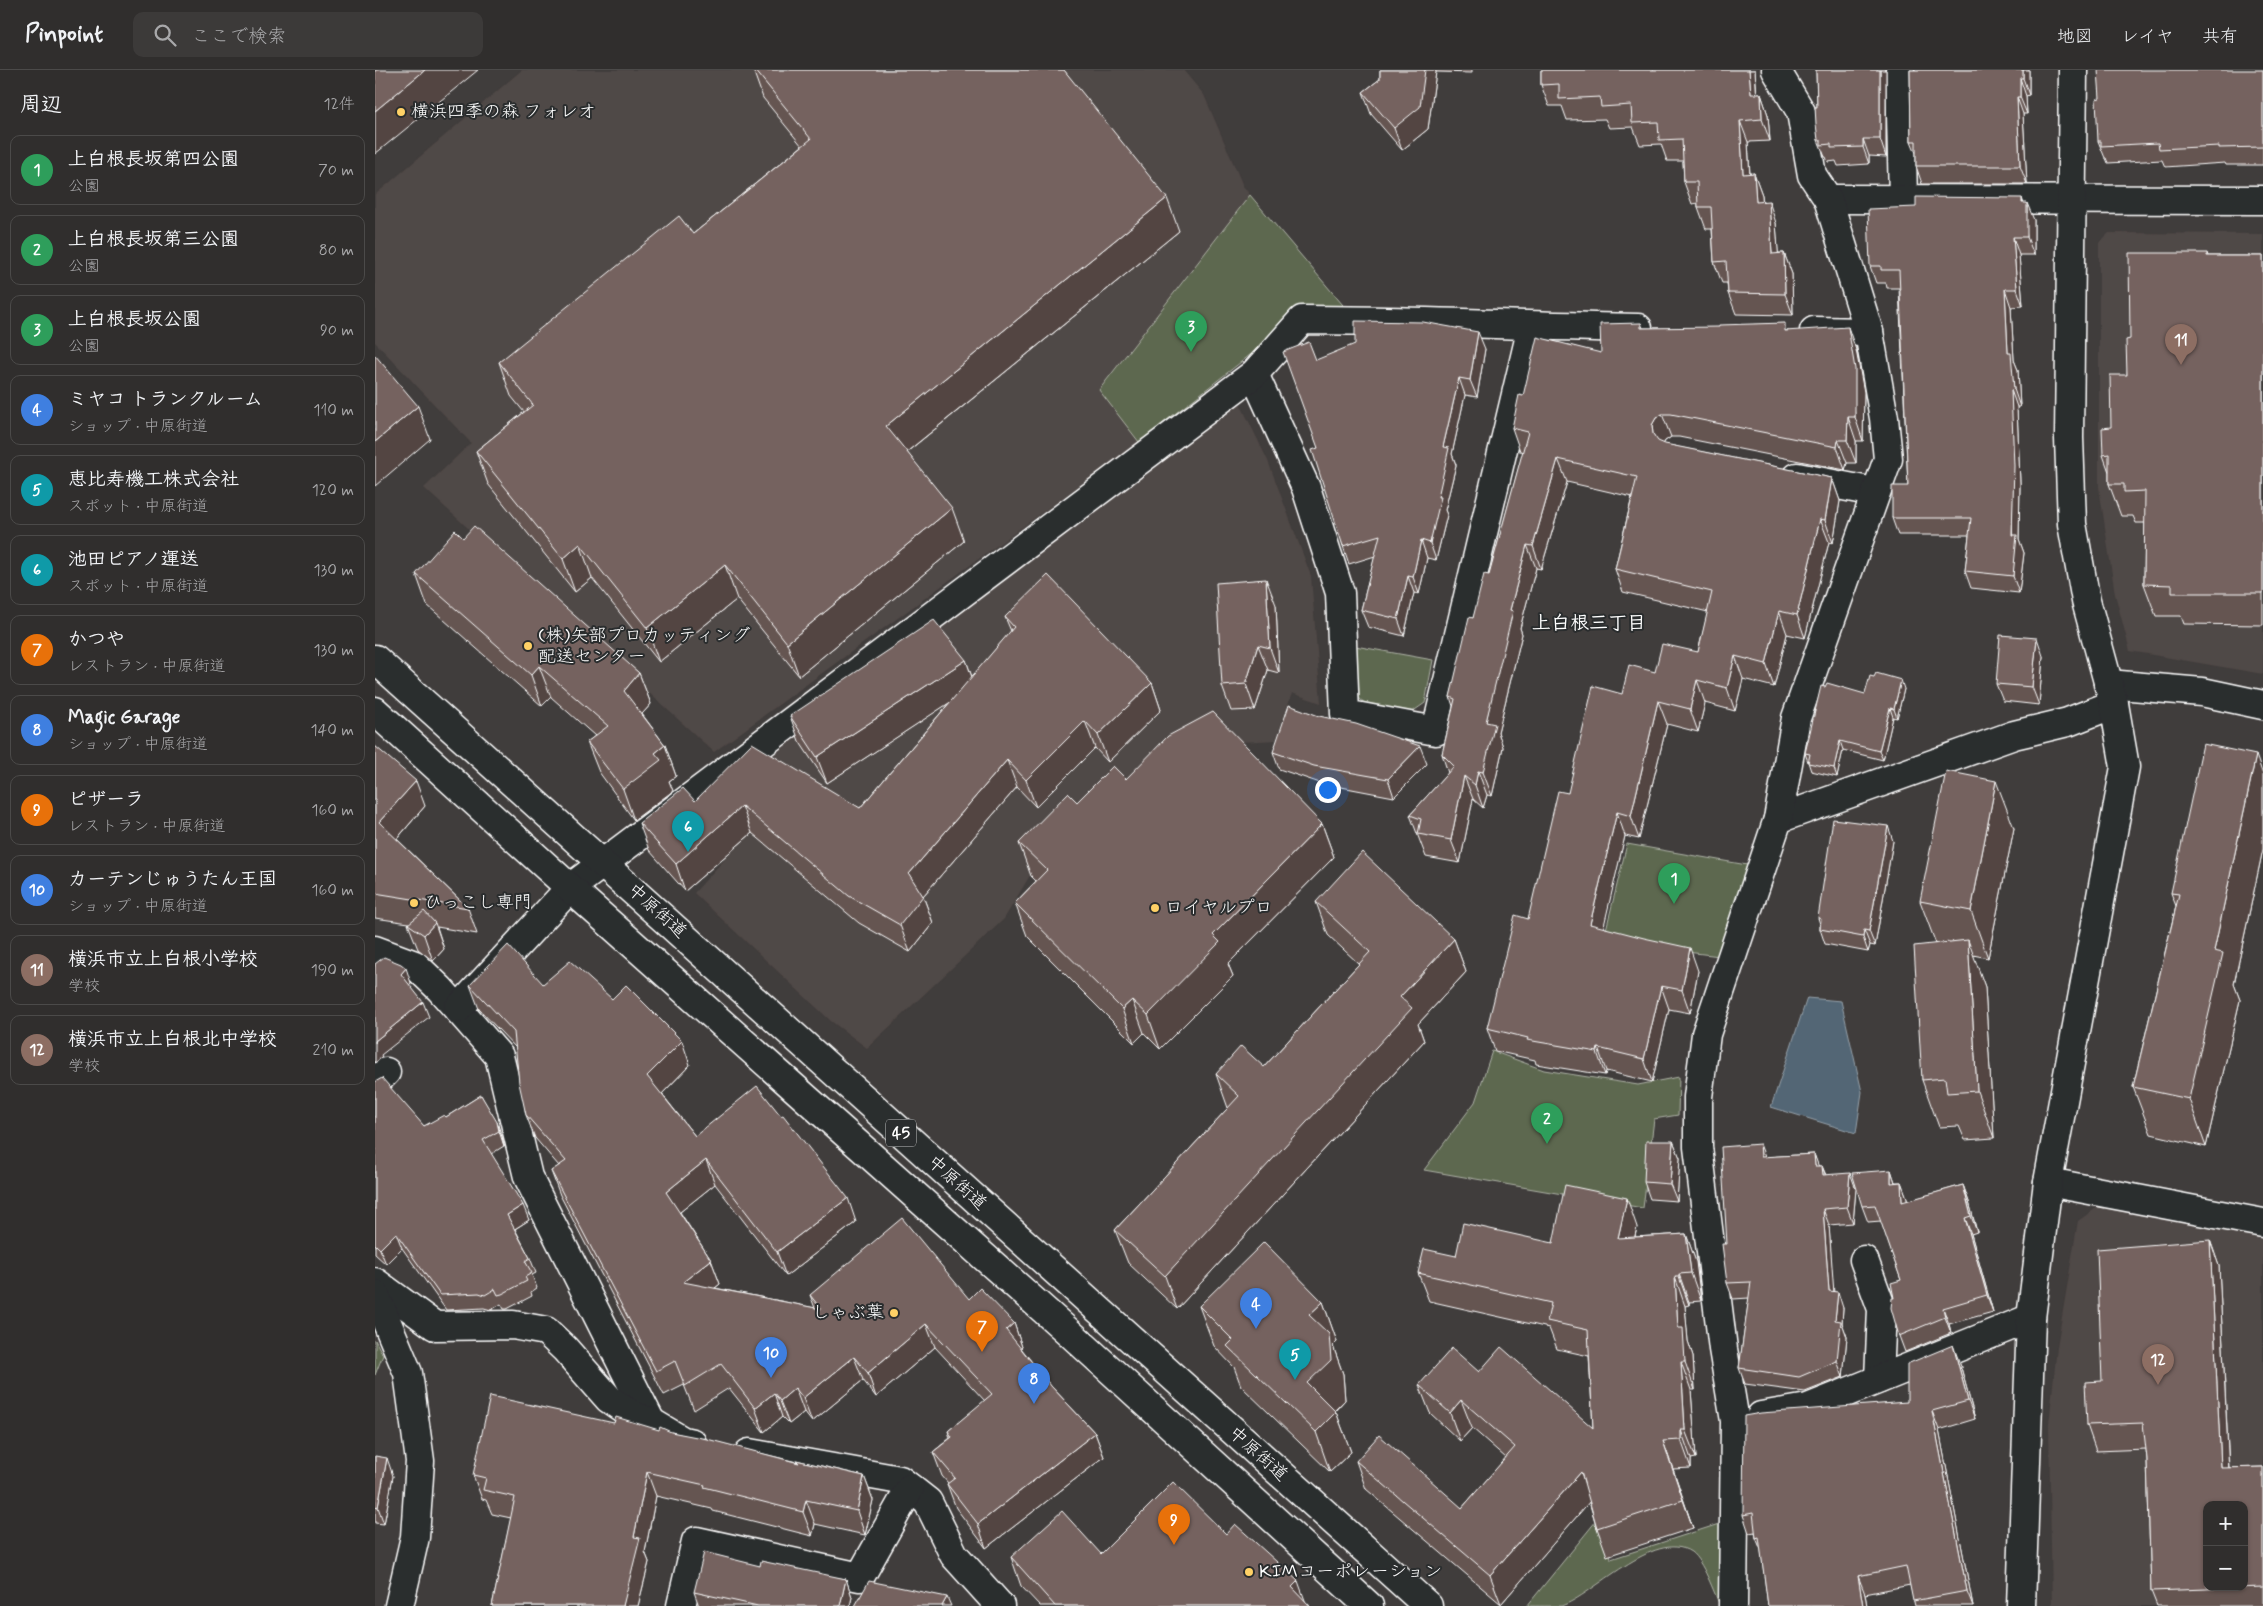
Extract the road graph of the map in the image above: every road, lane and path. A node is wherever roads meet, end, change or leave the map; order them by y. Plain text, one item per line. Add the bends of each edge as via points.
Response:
1 (1777, 70) edge
2 (1900, 70) edge
3 (2073, 70) edge
4 (1828, 199) junction
5 (1903, 199) junction
6 (2071, 200) junction
7 (2263, 200) edge
8 (1533, 326) junction
9 (1661, 329) edge
10 (1790, 331) edge
11 (1869, 332) junction
12 (1254, 374) junction
13 (1770, 471) edge
14 (1874, 492) junction
15 (375, 659) edge
16 (2111, 694) junction
17 (2263, 705) edge
18 (375, 711) edge
19 (1778, 819) junction
20 (604, 864) junction
21 (570, 888) junction
22 (375, 950) edge
23 (459, 1009) junction
24 (2048, 1182) junction
25 (2263, 1223) edge
26 (1864, 1260) dead end
27 (375, 1282) edge
28 (375, 1294) edge
29 (2031, 1318) junction
30 (1879, 1379) junction
31 (1735, 1421) junction
32 (651, 1422) junction
33 (910, 1488) junction
34 (399, 1606) edge
35 (681, 1606) edge
36 (999, 1606) edge
37 (1369, 1606) edge
38 (1428, 1606) edge
39 (1733, 1606) edge
40 (2021, 1606) edge

1 - 4 street via 1801,112 1812,175
2 - 5 street
3 - 6 street
4 - 5 street
4 - 11 street
5 - 6 street
6 - 7 street
6 - 16 street via 2069,438 2072,524 2086,600
8 - 9 street
8 - 12 street via 1302,320
8 - 12 street via 1436,731 1345,714 1340,593 1306,488
10 - 11 street
11 - 14 street via 1888,459
12 - 20 street
13 - 14 street
14 - 19 street via 1796,718
15 - 20 street, 中原街道 / 45
16 - 17 street via 2202,692
16 - 19 street via 2068,722 2014,734
16 - 24 street via 2125,767
18 - 21 street, 中原街道 / 45
19 - 31 street via 1707,1034 1698,1096 1698,1147
20 - 21 street
20 - 38 street, 中原街道 / 45
21 - 23 street
21 - 37 street, 中原街道 / 45 via 1072,1335
22 - 23 street via 415,965
23 - 32 street via 499,1056 528,1176
24 - 25 street
24 - 29 street
26 - 30 street via 1882,1308
27 - 32 street via 435,1326 513,1325 546,1330 609,1399 631,1414
28 - 34 street via 408,1373 420,1461 415,1536
29 - 30 street
29 - 40 street
30 - 31 street via 1808,1408
31 - 39 street
32 - 33 street via 683,1441 900,1480
33 - 35 street via 860,1577 696,1541
33 - 36 street via 928,1502 954,1555

